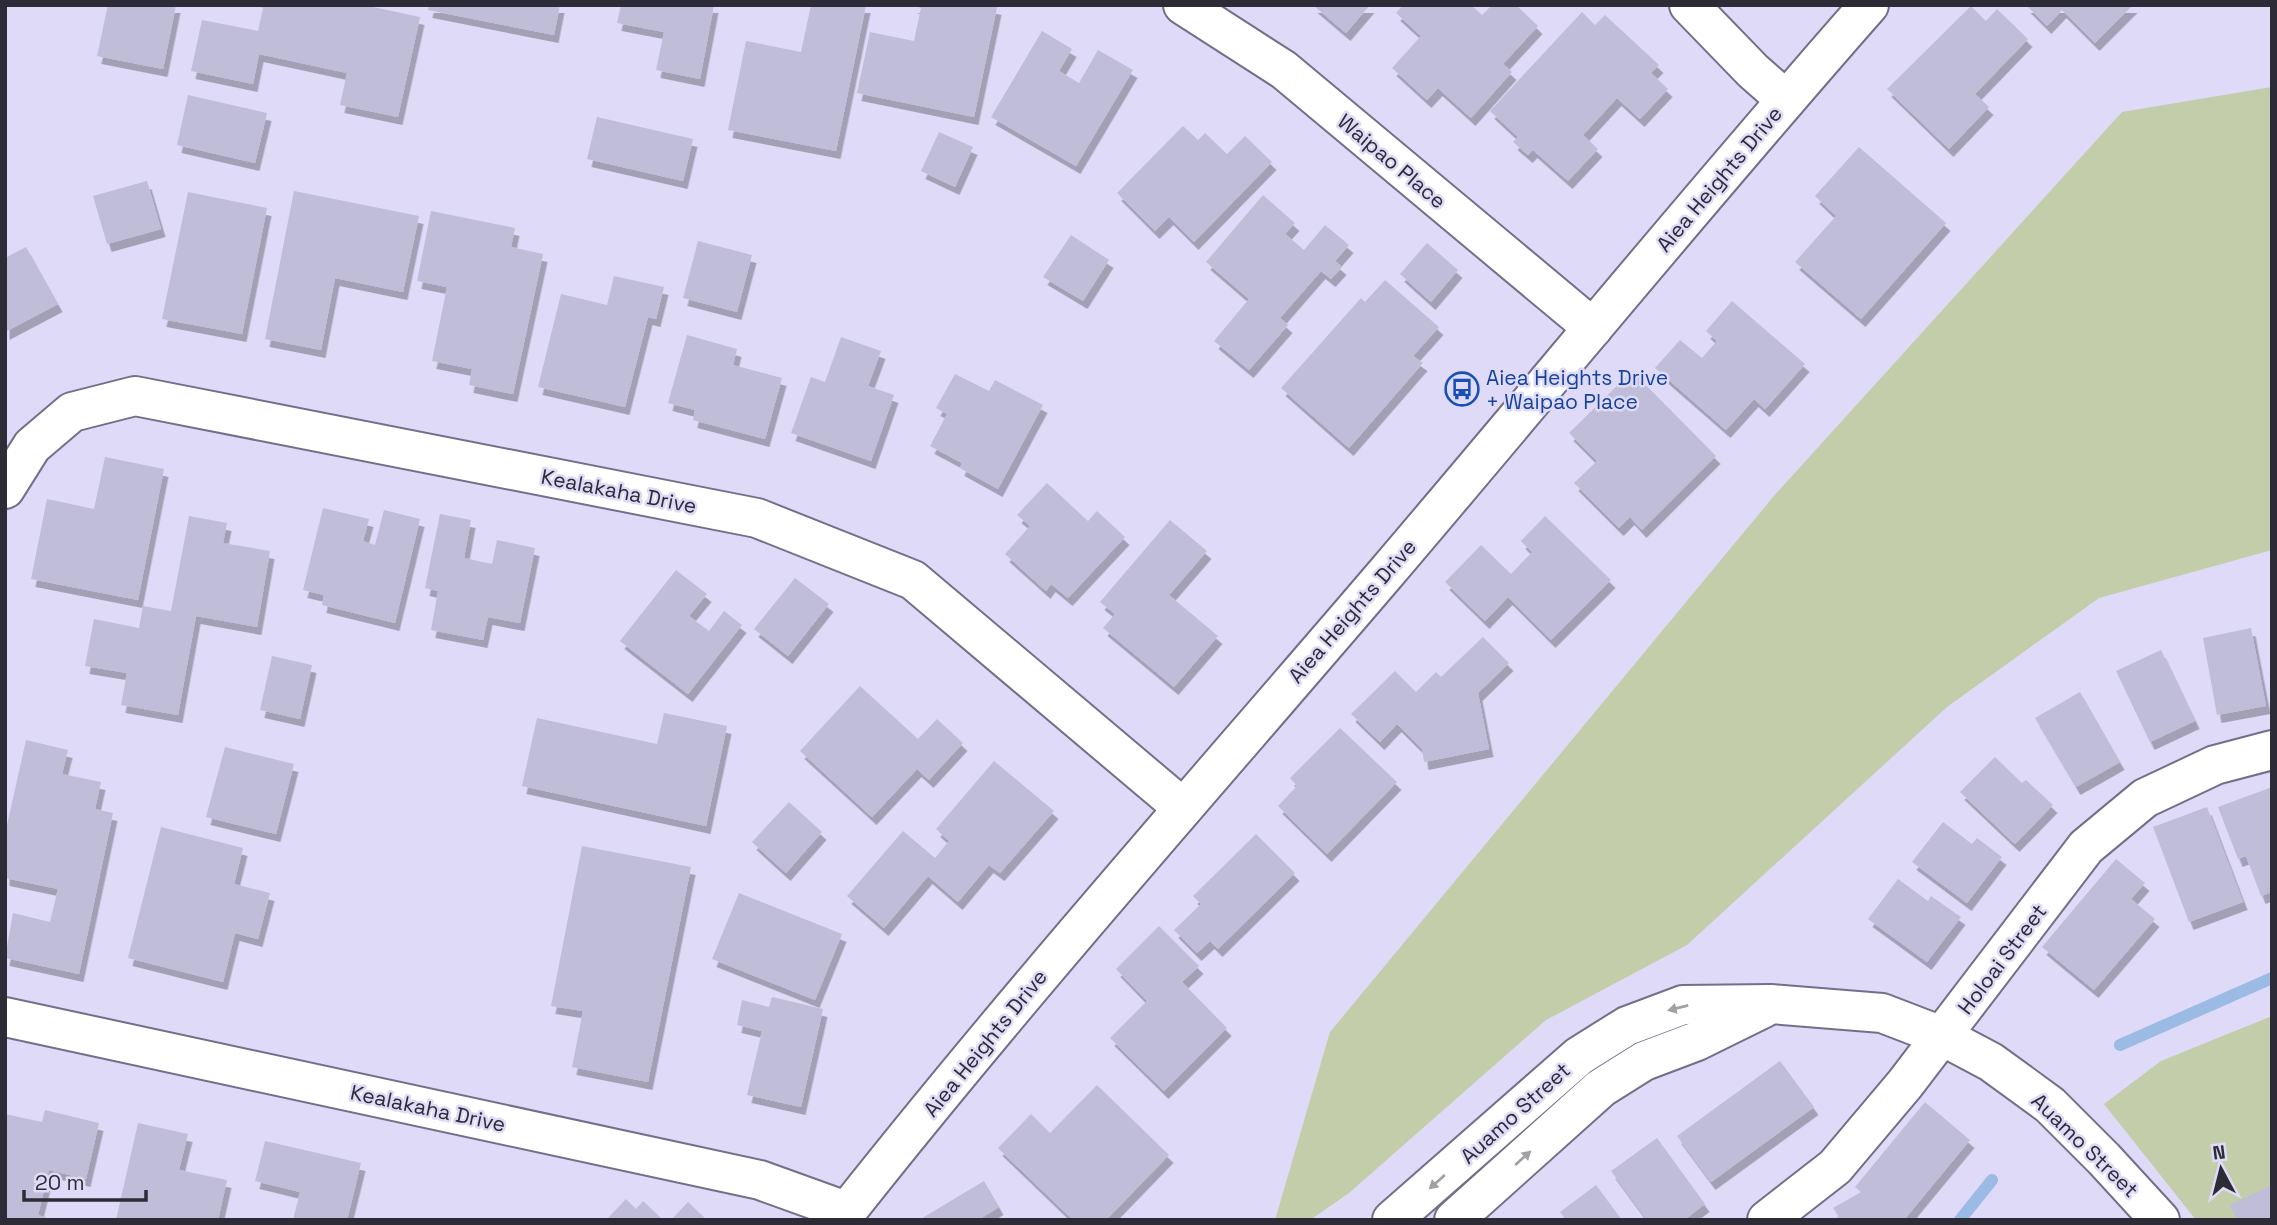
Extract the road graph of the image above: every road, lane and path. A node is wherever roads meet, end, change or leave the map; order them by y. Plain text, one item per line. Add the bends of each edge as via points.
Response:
1 (1183, 5) edge
2 (1689, 5) edge
3 (1869, 5) edge
4 (1786, 100) junction
5 (1593, 328) junction
6 (5, 489) edge
7 (2272, 750) edge
8 (1182, 808) junction
9 (1771, 1004) junction
10 (5, 1017) edge
11 (1942, 1036) junction
12 (843, 1216) edge
13 (1392, 1220) edge
14 (1454, 1220) edge
15 (1767, 1220) edge
16 (2160, 1220) edge

1 - 5 street, Waipao Place via 1284,70
2 - 4 street
3 - 4 street, Aiea Heights Drive
4 - 5 street, Aiea Heights Drive
5 - 8 street, Aiea Heights Drive
6 - 8 street, Kealakaha Drive via 32,446 72,412 135,396 757,518 913,580
7 - 11 street, Holoai Street via 2215,765 2145,799 2086,847
8 - 12 street, Aiea Heights Drive
9 - 11 street, Auamo Street via 1882,1013
9 -> 13 street, Auamo Street via 1683,1006 1627,1026 1579,1056
14 -> 9 street, Auamo Street via 1601,1088 1644,1061
10 - 12 street, Kealakaha Drive via 760,1180
11 - 15 street, Holoai Street via 1835,1167
11 - 16 street, Auamo Street via 1992,1062 2050,1105

